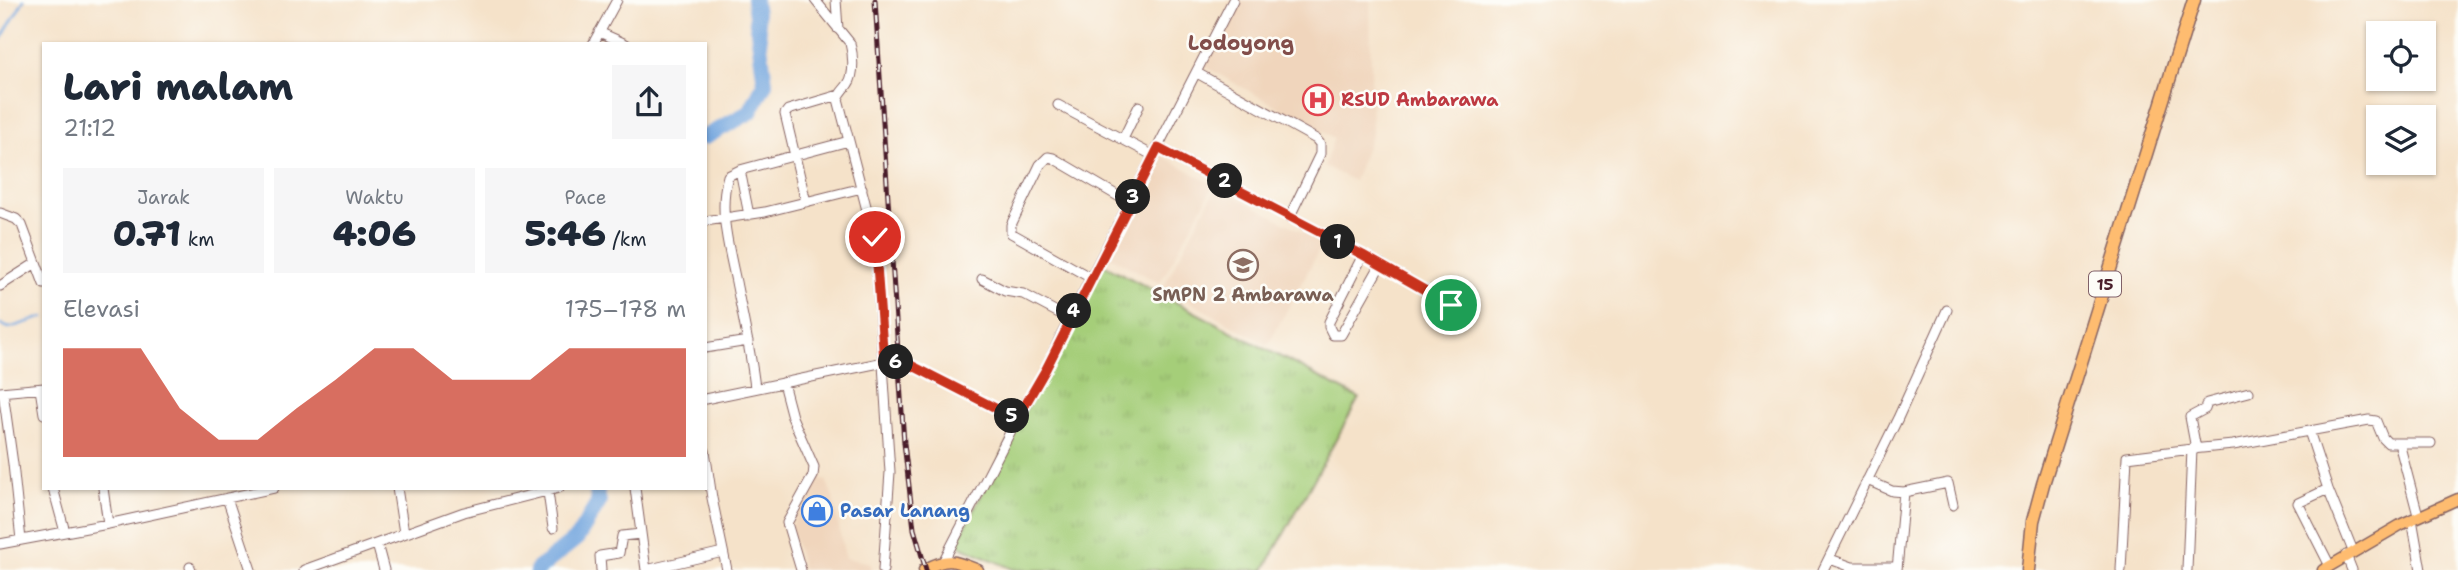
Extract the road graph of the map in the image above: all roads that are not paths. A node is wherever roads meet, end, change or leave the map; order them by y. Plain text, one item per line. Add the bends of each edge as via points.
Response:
1 (617, 0) edge
2 (815, 0) edge
3 (836, 0) edge
4 (1233, 0) edge
5 (2193, 0) edge
6 (838, 29) junction
7 (599, 33) junction
8 (594, 42) edge
9 (621, 42) edge
10 (1197, 73) junction
11 (839, 95) junction
12 (1058, 105) dead end
13 (1139, 106) dead end
14 (1123, 139) junction
15 (849, 141) junction
16 (1156, 152) junction
17 (794, 156) junction
18 (740, 170) junction
19 (862, 188) junction
20 (806, 202) junction
21 (1130, 203) junction
22 (0, 213) edge
23 (749, 215) junction
24 (1290, 216) junction
25 (725, 219) junction
26 (707, 221) edge
27 (1363, 255) junction
28 (36, 263) junction
29 (1381, 264) junction
30 (1091, 278) junction
31 (42, 279) edge
32 (982, 279) dead end
33 (0, 286) edge
34 (1451, 305) dead end
35 (1947, 310) dead end
36 (1070, 319) junction
37 (748, 341) junction
38 (707, 348) edge
39 (884, 362) junction
40 (783, 383) junction
41 (42, 388) edge
42 (755, 388) junction
43 (1, 392) edge
44 (2249, 392) dead end
45 (707, 399) edge
46 (1017, 419) junction
47 (2309, 431) junction
48 (2399, 443) junction
49 (2431, 443) dead end
50 (2194, 449) junction
51 (707, 462) edge
52 (1867, 480) junction
53 (2328, 489) junction
54 (54, 490) edge
55 (103, 490) edge
56 (265, 490) edge
57 (397, 490) edge
58 (554, 490) edge
59 (635, 490) edge
60 (548, 492) junction
61 (1904, 492) junction
62 (227, 498) junction
63 (2458, 499) edge
64 (1953, 505) dead end
65 (2415, 517) junction
66 (108, 524) junction
67 (552, 528) dead end
68 (65, 531) junction
69 (404, 533) junction
70 (641, 534) junction
71 (21, 540) junction
72 (0, 544) edge
73 (377, 544) junction
74 (723, 552) junction
75 (2350, 553) junction
76 (1830, 559) junction
77 (944, 560) junction
78 (332, 566) edge
79 (1897, 568) edge
80 (2326, 568) edge
81 (928, 569) edge
82 (251, 570) edge
83 (305, 570) edge
84 (384, 570) edge
85 (601, 570) edge
86 (727, 570) edge
87 (800, 570) edge
88 (883, 570) edge
89 (978, 570) edge
90 (1824, 570) edge
91 (2028, 570) edge
92 (2121, 570) edge
93 (2187, 570) edge
94 (2352, 570) edge
95 (2421, 570) edge

1 - 7 street
2 - 6 street
3 - 6 street
4 - 10 street
5 - 91 highway, 15 via 2043,484
6 - 11 street via 852,51 851,77
7 - 8 street
7 - 9 street
10 - 16 street
10 - 24 street via 1320,144 1320,154
11 - 15 street
11 - 17 street via 786,112
12 - 14 street
13 - 14 street
14 - 16 street
15 - 17 street
15 - 19 street
16 - 21 street
16 - 24 street
17 - 18 street
17 - 20 street
18 - 23 street
18 - 25 street via 728,176 725,184
19 - 20 street
19 - 39 street via 875,241
20 - 23 street
21 - 30 street
21 - 30 street via 1054,158 1040,165 1011,233
22 - 28 street via 22,225
23 - 25 street
24 - 27 street
25 - 26 street
25 - 37 street
27 - 29 street
27 - 29 street via 1329,322 1333,335 1341,335
28 - 31 street
28 - 33 street
29 - 34 street
30 - 36 street
32 - 36 street
35 - 52 street
36 - 46 street
37 - 38 street
37 - 42 street
39 - 40 street
39 - 46 street via 909,364
39 - 88 street via 890,472
40 - 42 street
40 - 87 street via 814,467 787,523
41 - 43 street
42 - 45 street
43 - 71 street
44 - 50 street via 2207,403 2190,417
46 - 77 street
47 - 48 street via 2373,420 2385,441
47 - 50 street
47 - 53 street
48 - 49 street
48 - 65 street
50 - 92 street via 2127,457
50 - 93 street
51 - 74 street
52 - 61 street
52 - 76 street
53 - 75 street
53 - 80 street via 2298,503
54 - 68 street
55 - 66 street
56 - 62 street
57 - 69 street
58 - 60 street
59 - 70 street
60 - 67 street
60 - 69 street via 483,506
61 - 64 street via 1948,483
61 - 79 street
62 - 66 street
62 - 82 street
63 - 65 main road
65 - 75 main road
65 - 95 street
66 - 68 street
68 - 71 street
69 - 73 street
70 - 74 street via 646,570
70 - 85 street via 622,536 619,553 600,556
71 - 72 street
73 - 78 street
73 - 84 street
74 - 86 street
75 - 80 main road
75 - 94 street
76 - 79 street via 1852,567
76 - 90 street
77 - 81 main road
77 - 89 main road
78 - 83 street

